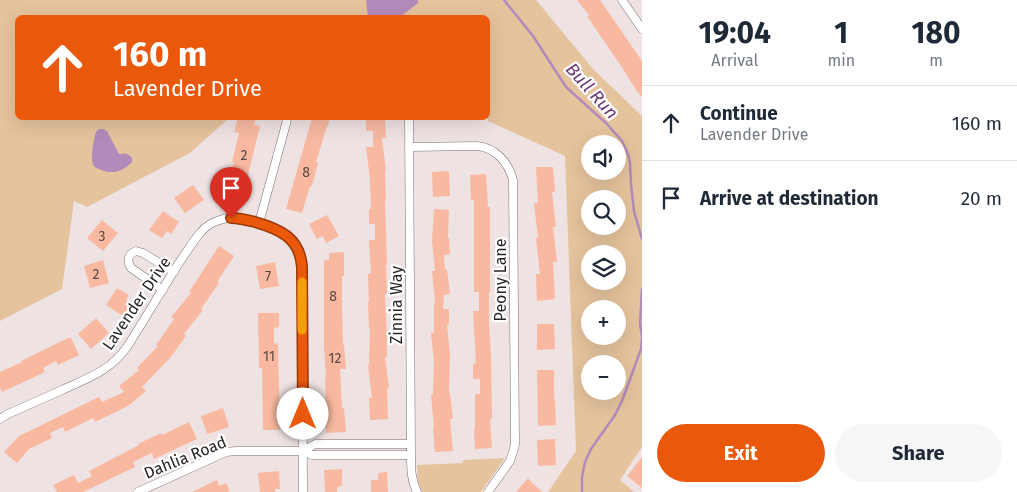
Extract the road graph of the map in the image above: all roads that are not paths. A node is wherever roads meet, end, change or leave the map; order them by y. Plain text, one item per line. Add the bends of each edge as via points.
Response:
1 (622, 0) edge
2 (642, 29) edge
3 (287, 120) edge
4 (409, 120) edge
5 (410, 147) junction
6 (259, 224) junction
7 (174, 272) junction
8 (163, 290) junction
9 (0, 419) edge
10 (410, 444) junction
11 (303, 451) junction
12 (411, 454) junction
13 (138, 492) edge
14 (303, 492) edge
15 (417, 492) edge
16 (488, 492) edge

1 - 2 street
3 - 6 street
4 - 5 street, Zinnia Way
5 - 10 street, Zinnia Way
5 - 16 street, Peony Lane via 484,147 504,161 513,180 515,445 510,461
6 - 7 street, Lavender Drive via 231,218 212,223 201,231
6 - 11 street, Lavender Drive via 284,233 295,244 301,258
7 - 8 street, Lavender Drive
7 - 8 street via 143,253 136,251 130,255 131,268
8 - 9 street, Lavender Drive via 123,352 108,367
10 - 11 street, Dahlia Road via 315,444
10 - 12 street, Zinnia Way
11 - 12 street, Dahlia Road via 312,455
11 - 13 street, Dahlia Road via 226,452
11 - 14 street, Lavender Drive
12 - 15 street, Zinnia Way via 412,477

